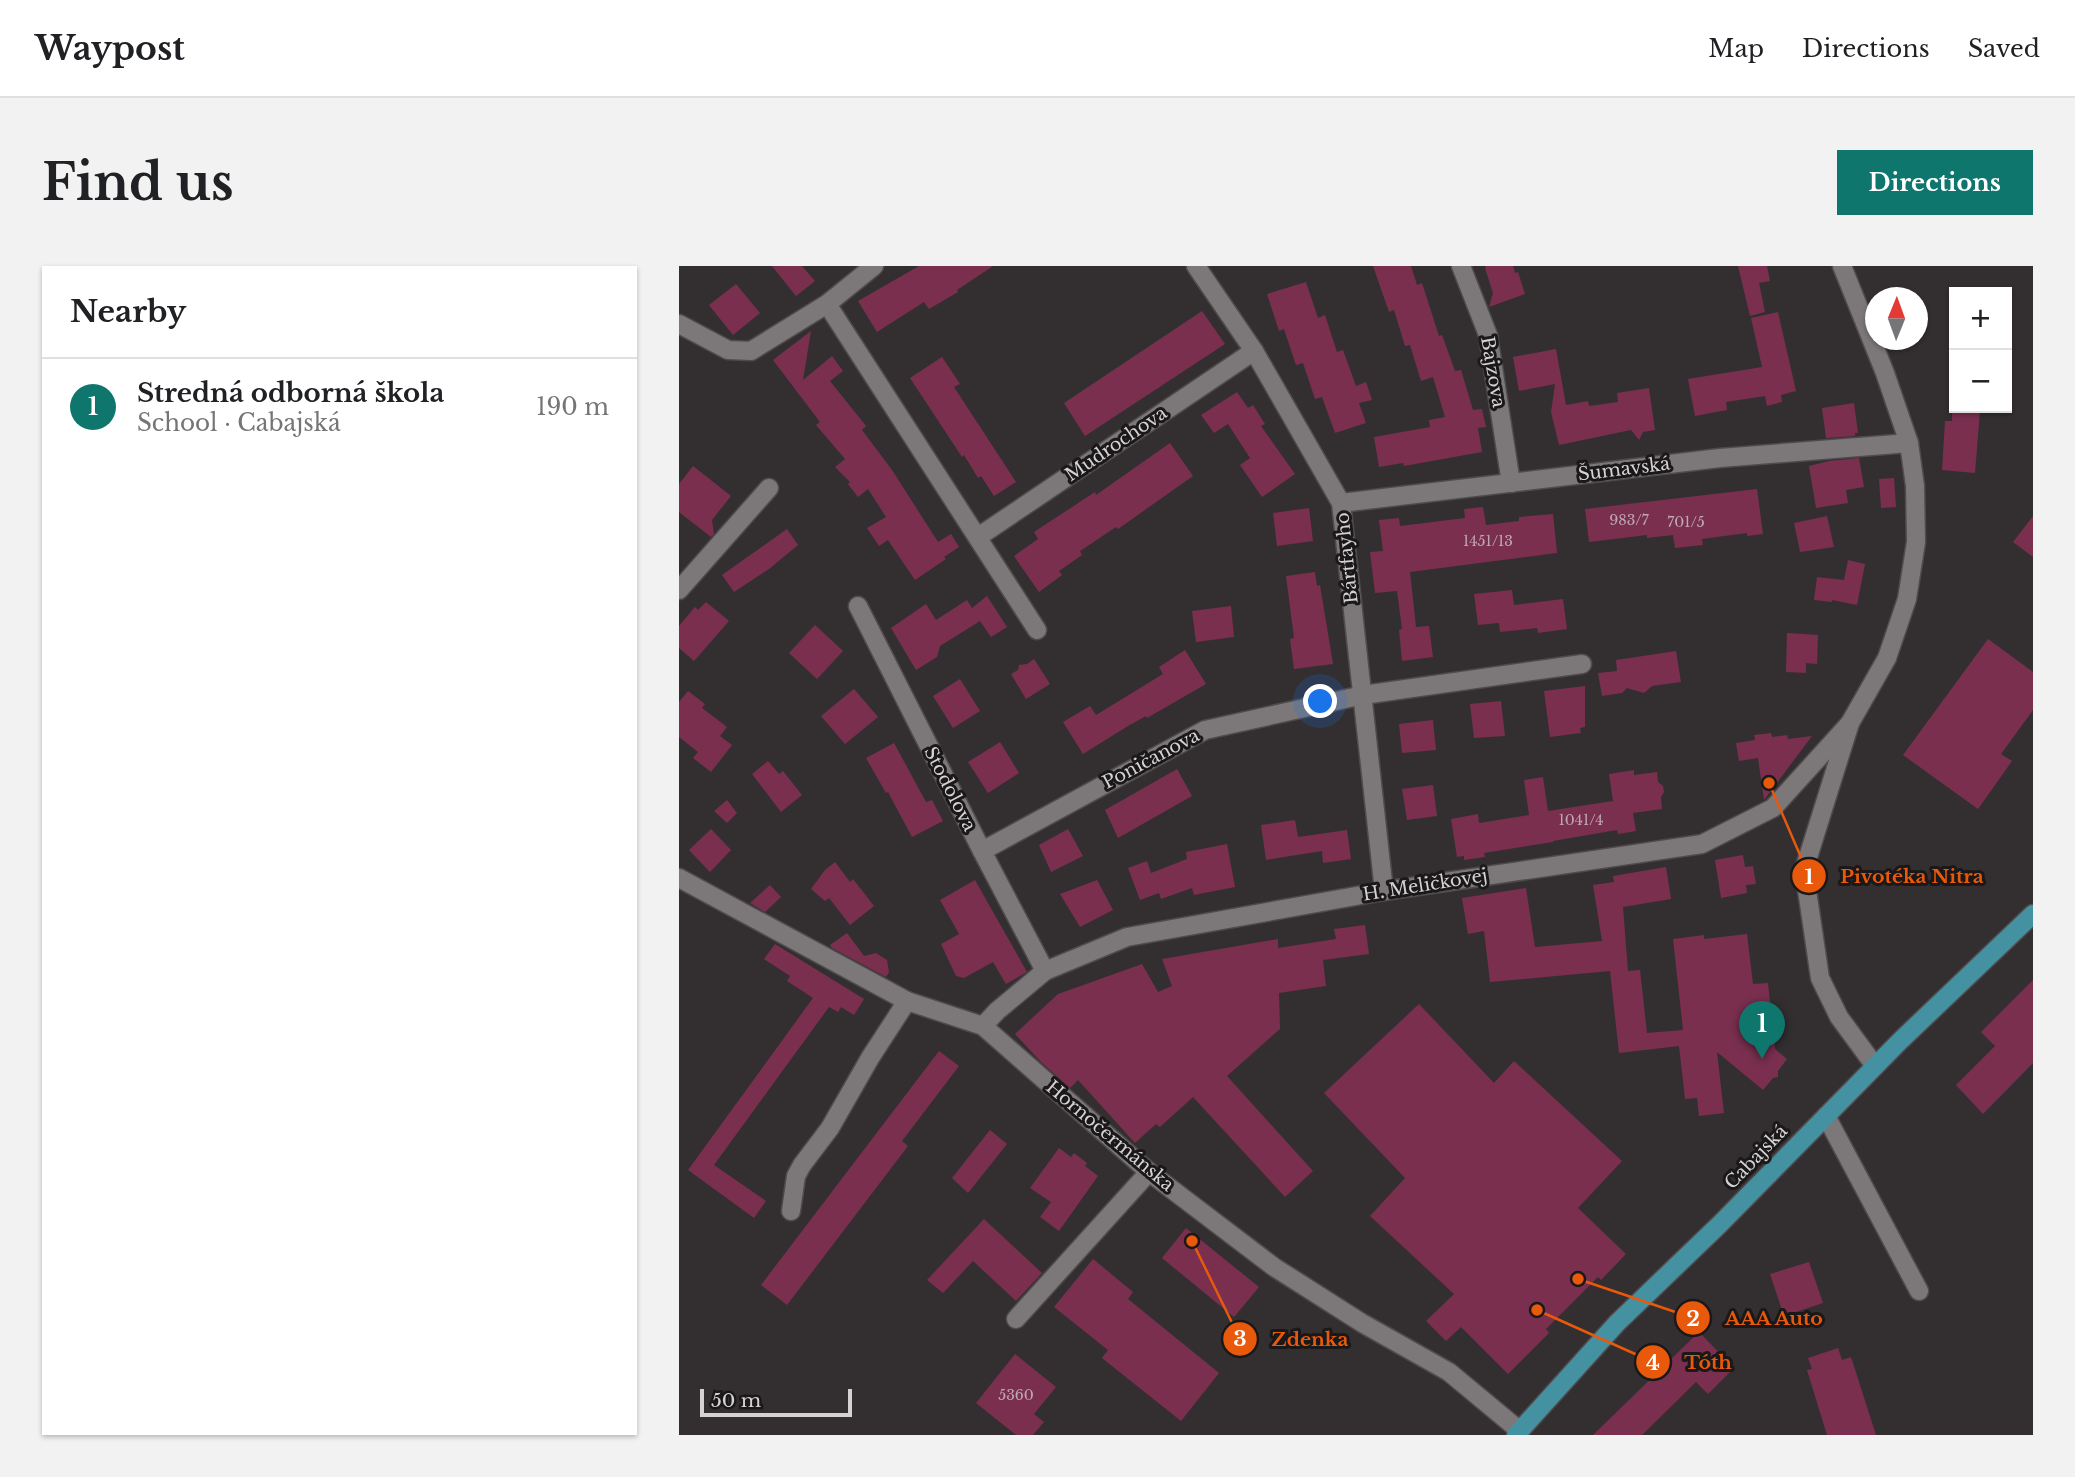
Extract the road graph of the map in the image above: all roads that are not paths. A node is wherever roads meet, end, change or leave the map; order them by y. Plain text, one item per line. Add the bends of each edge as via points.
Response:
1 (874, 266) edge
2 (1196, 266) edge
3 (1461, 266) edge
4 (1842, 266) edge
5 (827, 304) junction
6 (679, 324) edge
7 (1254, 351) junction
8 (1909, 443) junction
9 (1511, 483) junction
10 (769, 488) dead end
11 (1341, 503) junction
12 (978, 537) junction
13 (679, 590) edge
14 (858, 606) dead end
15 (1037, 630) dead end
16 (1582, 664) dead end
17 (1363, 695) junction
18 (1850, 723) junction
19 (982, 851) junction
20 (679, 878) edge
21 (1384, 891) junction
22 (2033, 914) edge
23 (1045, 971) junction
24 (907, 1001) junction
25 (983, 1027) junction
26 (1875, 1066) junction
27 (1826, 1116) junction
28 (1149, 1172) junction
29 (791, 1211) dead end
30 (1919, 1291) dead end
31 (1016, 1319) dead end
32 (1518, 1433) edge

1 - 5 street
2 - 7 street, Bártfayho
3 - 9 street, Bajzova via 1488,335
4 - 8 street
5 - 6 street via 751,351 728,350
5 - 12 street
7 - 11 street, Bártfayho
7 - 12 street, Mudrochova
8 - 9 street, Šumavská via 1720,458
8 - 18 street via 1916,542 1907,598 1887,658
9 - 11 street, Šumavská
10 - 13 street
11 - 17 street, Bártfayho
12 - 15 street
14 - 19 street, Stodolova
16 - 17 street, Poničanova
17 - 19 street, Poničanova via 1205,730
17 - 21 street, Bártfayho
18 - 21 street, H. Meličkovej via 1773,808 1702,844
18 - 26 street via 1804,870 1820,978 1839,1017
19 - 23 street, Stodolova
20 - 24 street, Hornočermánska
21 - 23 street, H. Meličkovej via 1127,937
22 - 26 main road, Cabajská
23 - 25 street, H. Meličkovej
24 - 25 street, Hornočermánska
24 - 29 street via 796,1176
25 - 28 street, Hornočermánska
26 - 27 main road, Cabajská
27 - 30 street
27 - 32 main road, Cabajská via 1617,1324
28 - 31 street
28 - 32 street, Hornočermánska via 1274,1268 1449,1372

